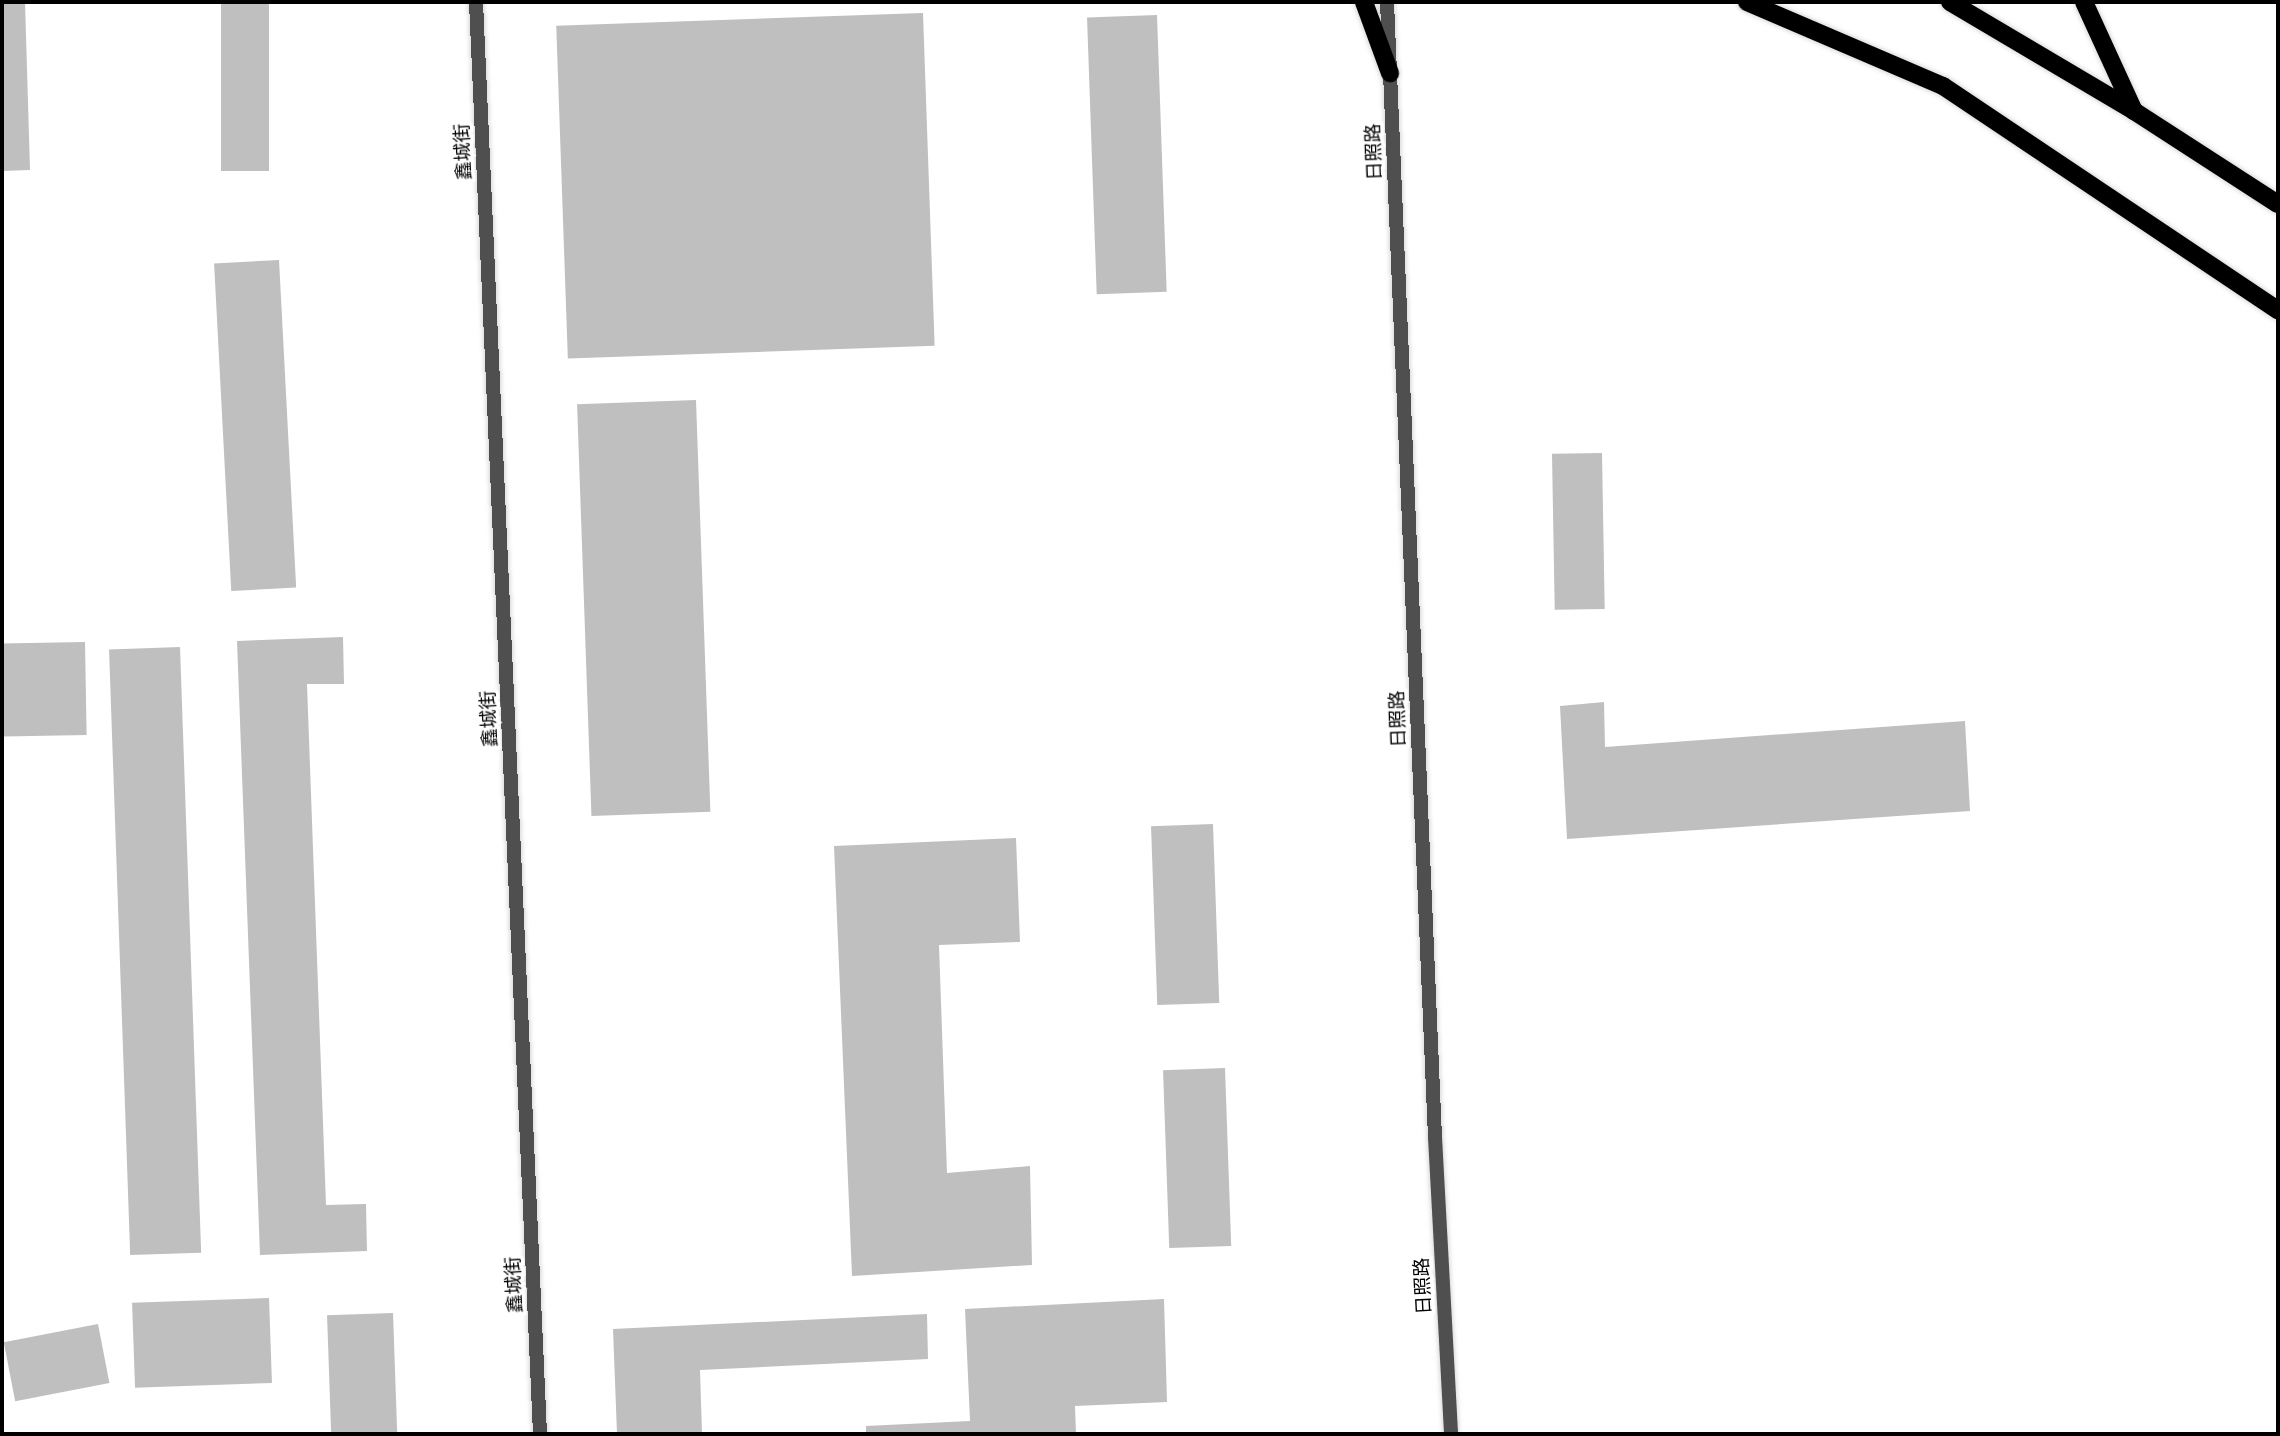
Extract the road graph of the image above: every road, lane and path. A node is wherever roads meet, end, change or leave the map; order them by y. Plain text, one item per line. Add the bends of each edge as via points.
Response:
1 (475, 2) edge
2 (1364, 2) edge
3 (1387, 2) edge
4 (1747, 2) edge
5 (1950, 2) edge
6 (2084, 2) edge
7 (1390, 73) junction
8 (2134, 111) junction
9 (2278, 204) edge
10 (2278, 310) edge
11 (540, 1434) edge
12 (1451, 1434) edge

1 - 11 street, 鑫城街
2 - 7 main road
3 - 7 street, 日照路
4 - 10 main road via 1943,86
5 - 8 main road
6 - 8 main road
7 - 12 street, 日照路
8 - 9 main road

